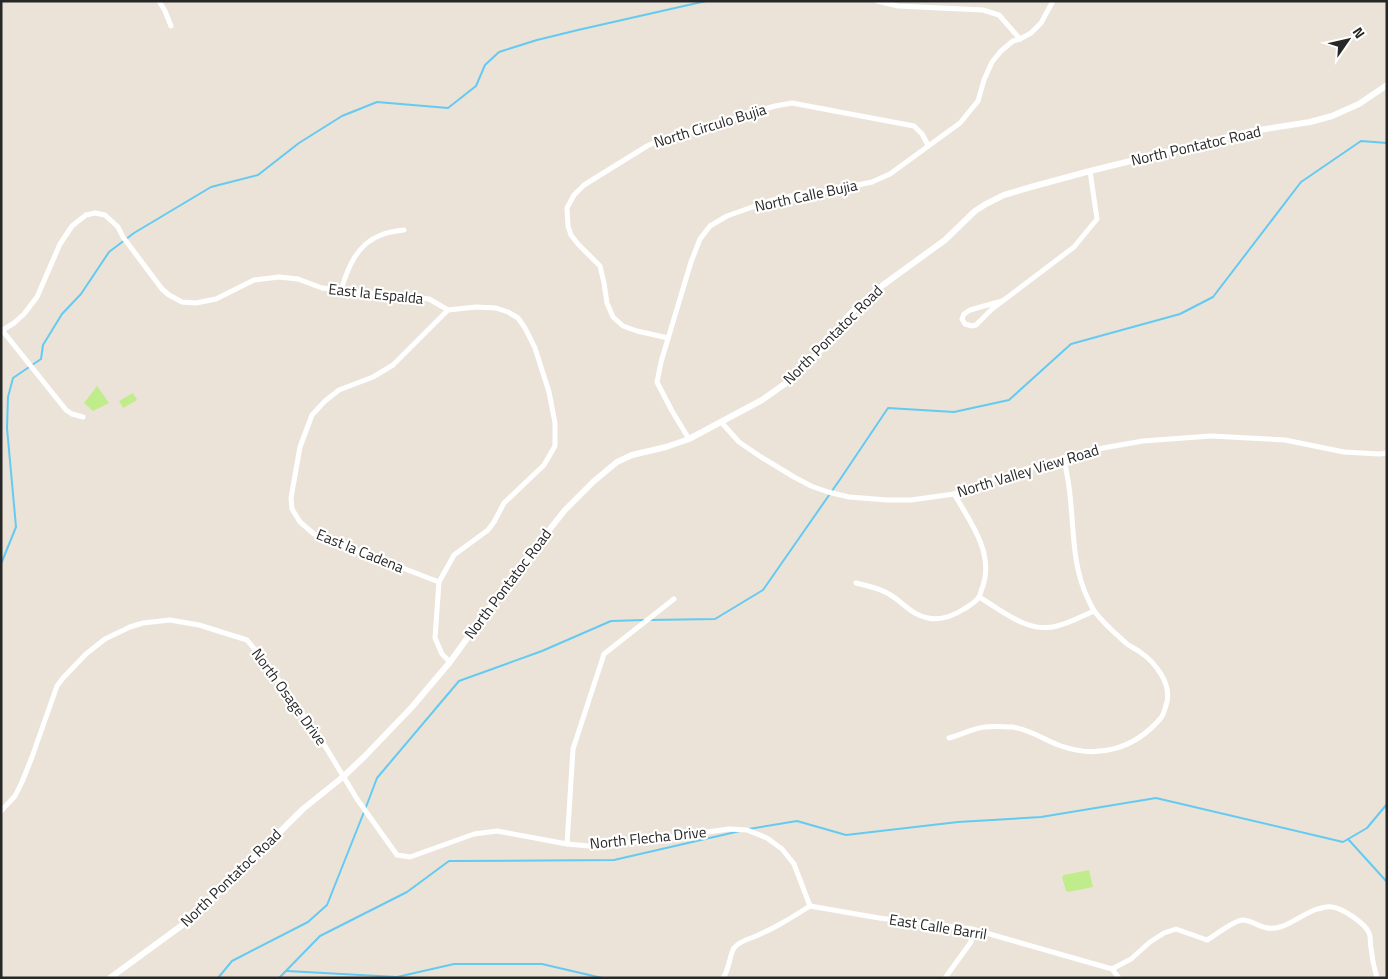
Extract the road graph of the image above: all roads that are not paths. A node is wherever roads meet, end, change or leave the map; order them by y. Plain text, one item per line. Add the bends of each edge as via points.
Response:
1 (159, 1) edge
2 (877, 1) edge
3 (1053, 1) edge
4 (171, 26) dead end
5 (1020, 40) junction
6 (1387, 86) edge
7 (928, 145) junction
8 (1090, 171) junction
9 (404, 230) dead end
10 (341, 290) junction
11 (1002, 301) junction
12 (448, 310) junction
13 (2, 330) edge
14 (668, 338) junction
15 (83, 417) dead end
16 (721, 422) junction
17 (689, 439) junction
18 (1387, 453) edge
19 (1064, 458) junction
20 (954, 494) junction
21 (439, 582) junction
22 (856, 583) dead end
23 (979, 598) junction
24 (674, 599) dead end
25 (1094, 611) junction
26 (450, 662) junction
27 (949, 738) dead end
28 (344, 776) junction
29 (1, 811) edge
30 (567, 844) junction
31 (810, 906) junction
32 (972, 929) junction
33 (1112, 969) junction
34 (110, 978) edge
35 (723, 978) edge
36 (945, 978) edge
37 (1119, 978) edge
38 (1377, 978) edge

1 - 4 street
2 - 5 street via 898,6 983,10 1000,15
3 - 5 street, North Calle Bujia via 1041,22
5 - 7 street, North Calle Bujia via 1013,41 992,62 978,101 965,118
6 - 8 street, North Pontatoc Road via 1332,116 1253,131
7 - 14 street, North Calle Bujia via 897,170 872,182 769,201 727,216 710,226 700,239 691,262
7 - 14 street, North Circulo Bujia via 914,126 792,102 662,139 628,156 584,185 567,208 568,226 578,244 600,266 613,317 637,332
8 - 11 street via 1097,219 1074,248
8 - 16 street, North Pontatoc Road via 1004,195 975,211 945,240 865,300 796,376 762,400
9 - 10 street via 380,235 360,249 346,271
10 - 12 street, East la Espalda via 429,299
10 - 13 street, East la Espalda via 279,277 254,280 204,302 182,302 162,289 118,227 105,215 95,213 86,215 72,226 60,244 37,297 24,314
11 - 11 street via 970,310 962,319 965,324 976,325
12 - 21 street via 496,308 518,318 536,348 549,392 555,446 544,465 504,503 488,530 454,555
12 - 21 street, East la Cadena via 393,365 339,390 312,415 300,447 291,498 292,509 300,522 314,534
13 - 15 street via 66,410
14 - 17 street, North Calle Bujia via 657,382
16 - 17 street, North Pontatoc Road
16 - 20 street, North Valley View Road via 740,442 761,457 828,492 850,498 887,500
17 - 26 street, North Pontatoc Road via 632,455 611,466 592,482 565,510
18 - 19 street, North Valley View Road via 1344,452 1285,440 1211,436 1143,440
19 - 20 street, North Valley View Road
19 - 25 street via 1076,565
20 - 23 street via 982,547 986,565
21 - 26 street via 435,638 442,654
22 - 23 street via 888,593 910,612 930,619 955,615
23 - 25 street via 1026,625 1042,628 1057,626
24 - 30 street via 604,654 573,749
25 - 27 street via 1123,640 1152,662 1165,681 1166,708 1151,729 1129,744 1108,751 1082,752 1012,727 985,727
26 - 28 street, North Pontatoc Road via 412,707
28 - 29 street, North Osage Drive via 275,674 247,640 170,620 130,627 105,639 62,678 22,782 15,796
28 - 30 street, North Flecha Drive via 397,855 410,857 474,834 497,831
28 - 34 street, North Pontatoc Road via 297,815 196,915
30 - 31 street, North Flecha Drive via 614,845 729,829 747,830 767,838 782,849 794,864
31 - 32 street, East Calle Barril
31 - 35 street via 734,948 728,972
32 - 33 street, East Calle Barril
32 - 36 street via 971,942
33 - 37 street
33 - 38 street via 1131,959 1164,932 1176,929 1207,940 1238,921 1244,920 1266,929 1278,928 1304,914 1333,907 1355,917 1369,932

